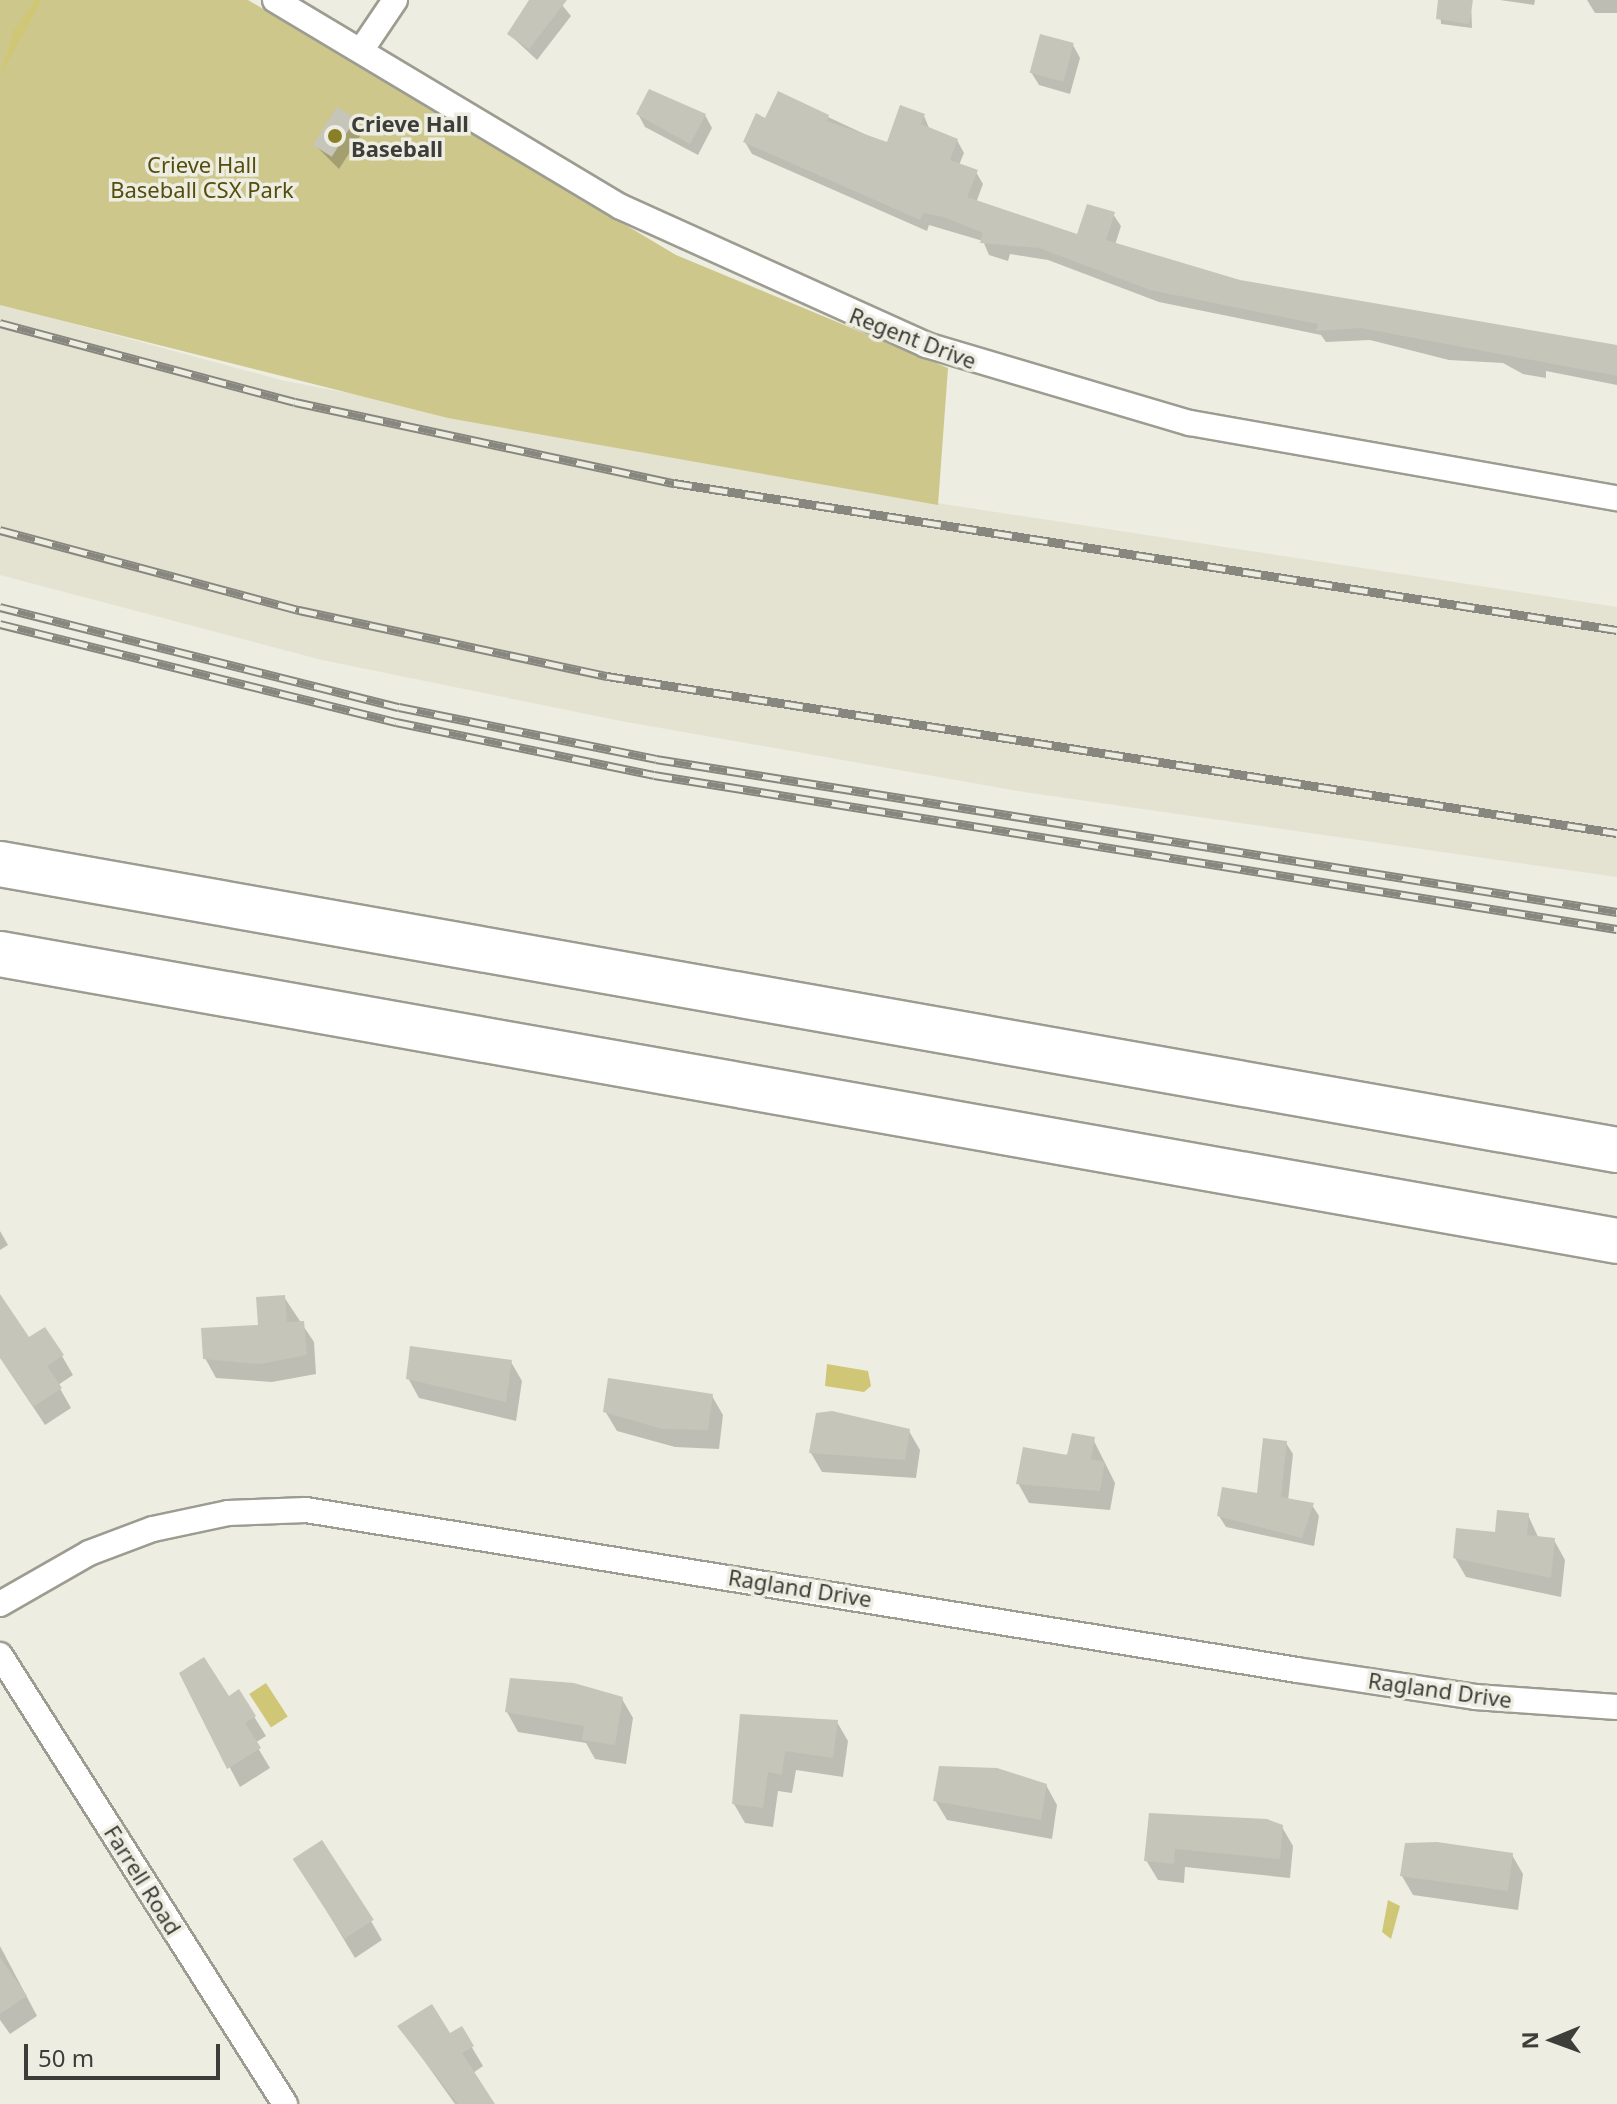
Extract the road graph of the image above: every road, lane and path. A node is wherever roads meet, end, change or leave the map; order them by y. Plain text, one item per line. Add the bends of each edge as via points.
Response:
1 (275, 0) edge
2 (395, 0) edge
3 (362, 49) junction
4 (1617, 498) edge
5 (0, 864) edge
6 (0, 954) edge
7 (1617, 1150) edge
8 (1617, 1241) edge
9 (0, 1604) edge
10 (0, 1655) edge
11 (1617, 1707) edge
12 (285, 2104) edge

1 - 3 street, Regent Drive
2 - 3 street
3 - 4 street, Regent Drive via 519,151 671,233 926,345 1190,423
5 - 7 highway
6 - 8 highway
9 - 11 street, Ragland Drive via 65,1564 153,1529 228,1513 306,1510 1475,1697
10 - 12 street, Farrell Road

